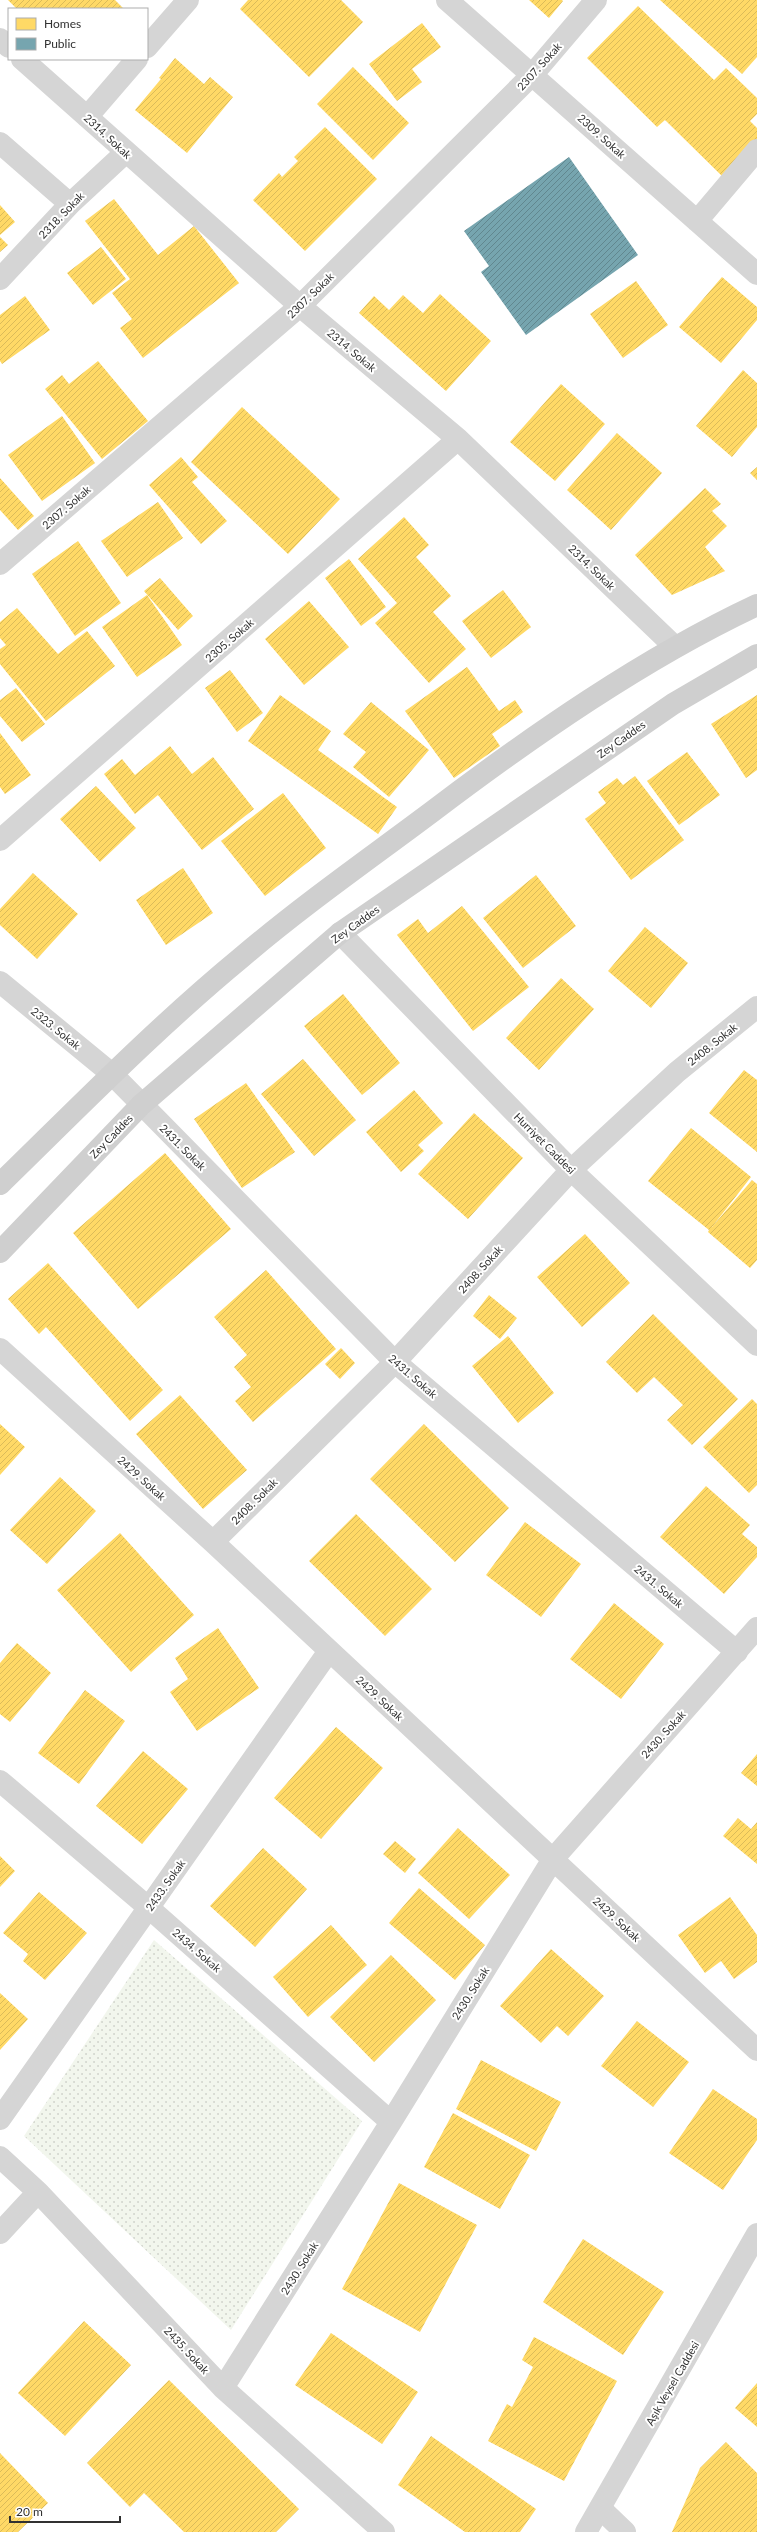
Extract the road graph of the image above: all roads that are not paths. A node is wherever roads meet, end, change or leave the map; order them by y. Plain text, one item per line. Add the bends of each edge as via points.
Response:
1 (188, 0) edge
2 (447, 0) edge
3 (596, 0) edge
4 (0, 39) edge
5 (8, 46) edge
6 (148, 46) edge
7 (23, 60) edge
8 (136, 60) edge
9 (534, 74) junction
10 (87, 117) junction
11 (0, 143) edge
12 (757, 150) edge
13 (126, 153) junction
14 (70, 204) junction
15 (697, 221) junction
16 (757, 274) edge
17 (0, 279) edge
18 (300, 306) junction
19 (458, 439) junction
20 (0, 564) edge
21 (757, 605) edge
22 (675, 647) junction
23 (757, 655) edge
24 (0, 840) edge
25 (340, 933) junction
26 (0, 982) edge
27 (757, 1007) edge
28 (112, 1074) junction
29 (141, 1105) junction
30 (571, 1170) junction
31 (0, 1184) edge
32 (0, 1252) edge
33 (757, 1345) edge
34 (0, 1349) edge
35 (395, 1362) junction
36 (213, 1542) junction
37 (757, 1628) edge
38 (330, 1651) junction
39 (737, 1652) junction
40 (0, 1782) edge
41 (552, 1859) junction
42 (149, 1908) junction
43 (757, 2050) edge
44 (0, 2119) edge
45 (392, 2122) junction
46 (0, 2157) edge
47 (38, 2192) junction
48 (0, 2233) edge
49 (757, 2234) edge
50 (223, 2388) junction
51 (601, 2509) junction
52 (384, 2532) edge
53 (586, 2532) edge
54 (625, 2532) edge

1 - 6 street
2 - 9 street, 2309. Sokak
3 - 9 street, 2307. Sokak
4 - 5 street
7 - 10 street, 2314. Sokak
8 - 10 street
9 - 15 street, 2309. Sokak
9 - 18 street, 2307. Sokak
10 - 13 street, 2314. Sokak
11 - 14 street
12 - 15 street
13 - 14 street, 2318. Sokak
13 - 18 street, 2314. Sokak
14 - 17 street, 2318. Sokak
15 - 16 street, 2309. Sokak
18 - 19 street, 2314. Sokak
18 - 20 street, 2307. Sokak
19 - 22 street, 2314. Sokak
19 - 24 street, 2305. Sokak
21 - 22 main road
22 - 28 main road via 510,752 318,896 241,957
23 - 25 main road, Zey Caddes via 673,704
25 - 29 main road, Zey Caddes
25 - 30 street, Hurriyet Caddesi
26 - 28 street, 2323. Sokak
27 - 30 street, 2408. Sokak via 677,1072
28 - 29 street, 2431. Sokak
28 - 31 main road
29 - 32 main road, Zey Caddes
29 - 35 street, 2431. Sokak
30 - 33 street, Hurriyet Caddesi
30 - 35 street, 2408. Sokak
34 - 36 street, 2429. Sokak
35 - 36 street, 2408. Sokak
35 - 39 street, 2431. Sokak
36 - 38 street, 2429. Sokak
37 - 39 street, 2430. Sokak
38 - 41 street, 2429. Sokak
38 - 42 street, 2433. Sokak
39 - 41 street, 2430. Sokak
40 - 42 street, 2434. Sokak
41 - 43 street, 2429. Sokak
41 - 45 street, 2430. Sokak
42 - 44 street, 2433. Sokak
42 - 45 street, 2434. Sokak
45 - 50 street, 2430. Sokak
46 - 47 street, 2435. Sokak
47 - 48 street
47 - 50 street, 2435. Sokak
49 - 51 street, Aşık Veysel Caddesi
50 - 52 street, 2435. Sokak
51 - 53 street, Aşık Veysel Caddesi
51 - 54 street

